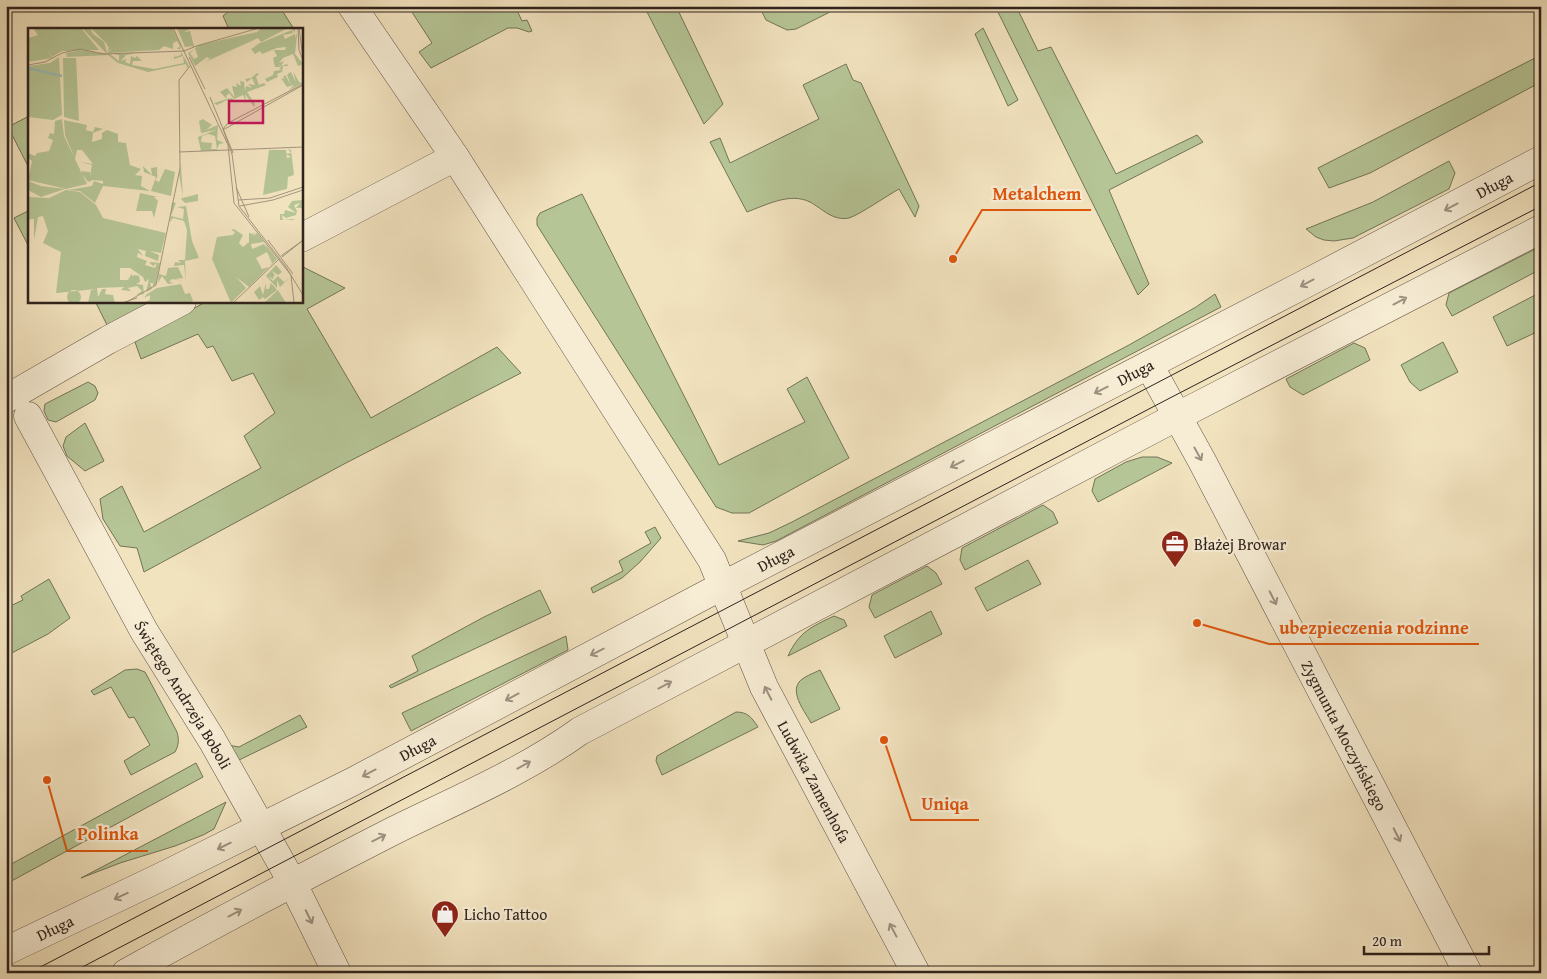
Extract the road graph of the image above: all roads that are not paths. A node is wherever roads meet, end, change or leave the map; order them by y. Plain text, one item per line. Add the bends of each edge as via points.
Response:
1 (352, 6) edge
2 (455, 157) junction
3 (1541, 160) edge
4 (1541, 229) edge
5 (302, 237) edge
6 (180, 302) edge
7 (1149, 365) junction
8 (6, 399) edge
9 (28, 416) dead end
10 (1178, 416) junction
11 (722, 586) junction
12 (746, 643) junction
13 (262, 828) junction
14 (292, 882) junction
15 (6, 950) edge
16 (126, 973) edge
17 (337, 973) edge
18 (916, 973) edge
19 (1468, 973) edge

1 - 2 street, Ludwika Zamenhofa
2 - 5 street
2 - 11 street, Ludwika Zamenhofa via 712,560
3 -> 7 street, Długa
10 -> 4 street
6 - 8 street
7 - 10 street, Zygmunta Moczyńskiego
7 -> 11 street, Długa
9 - 13 street, Świętego Andrzeja Boboli via 144,631
10 - 12 street
10 -> 19 street, Zygmunta Moczyńskiego
11 - 12 street, Ludwika Zamenhofa
11 -> 13 street, Długa
14 -> 12 street via 508,774 580,731
18 -> 12 street, Ludwika Zamenhofa via 764,687
13 - 14 street, Świętego Andrzeja Boboli
13 -> 15 street, Długa
16 -> 14 street
14 -> 17 street, Świętego Andrzeja Boboli

